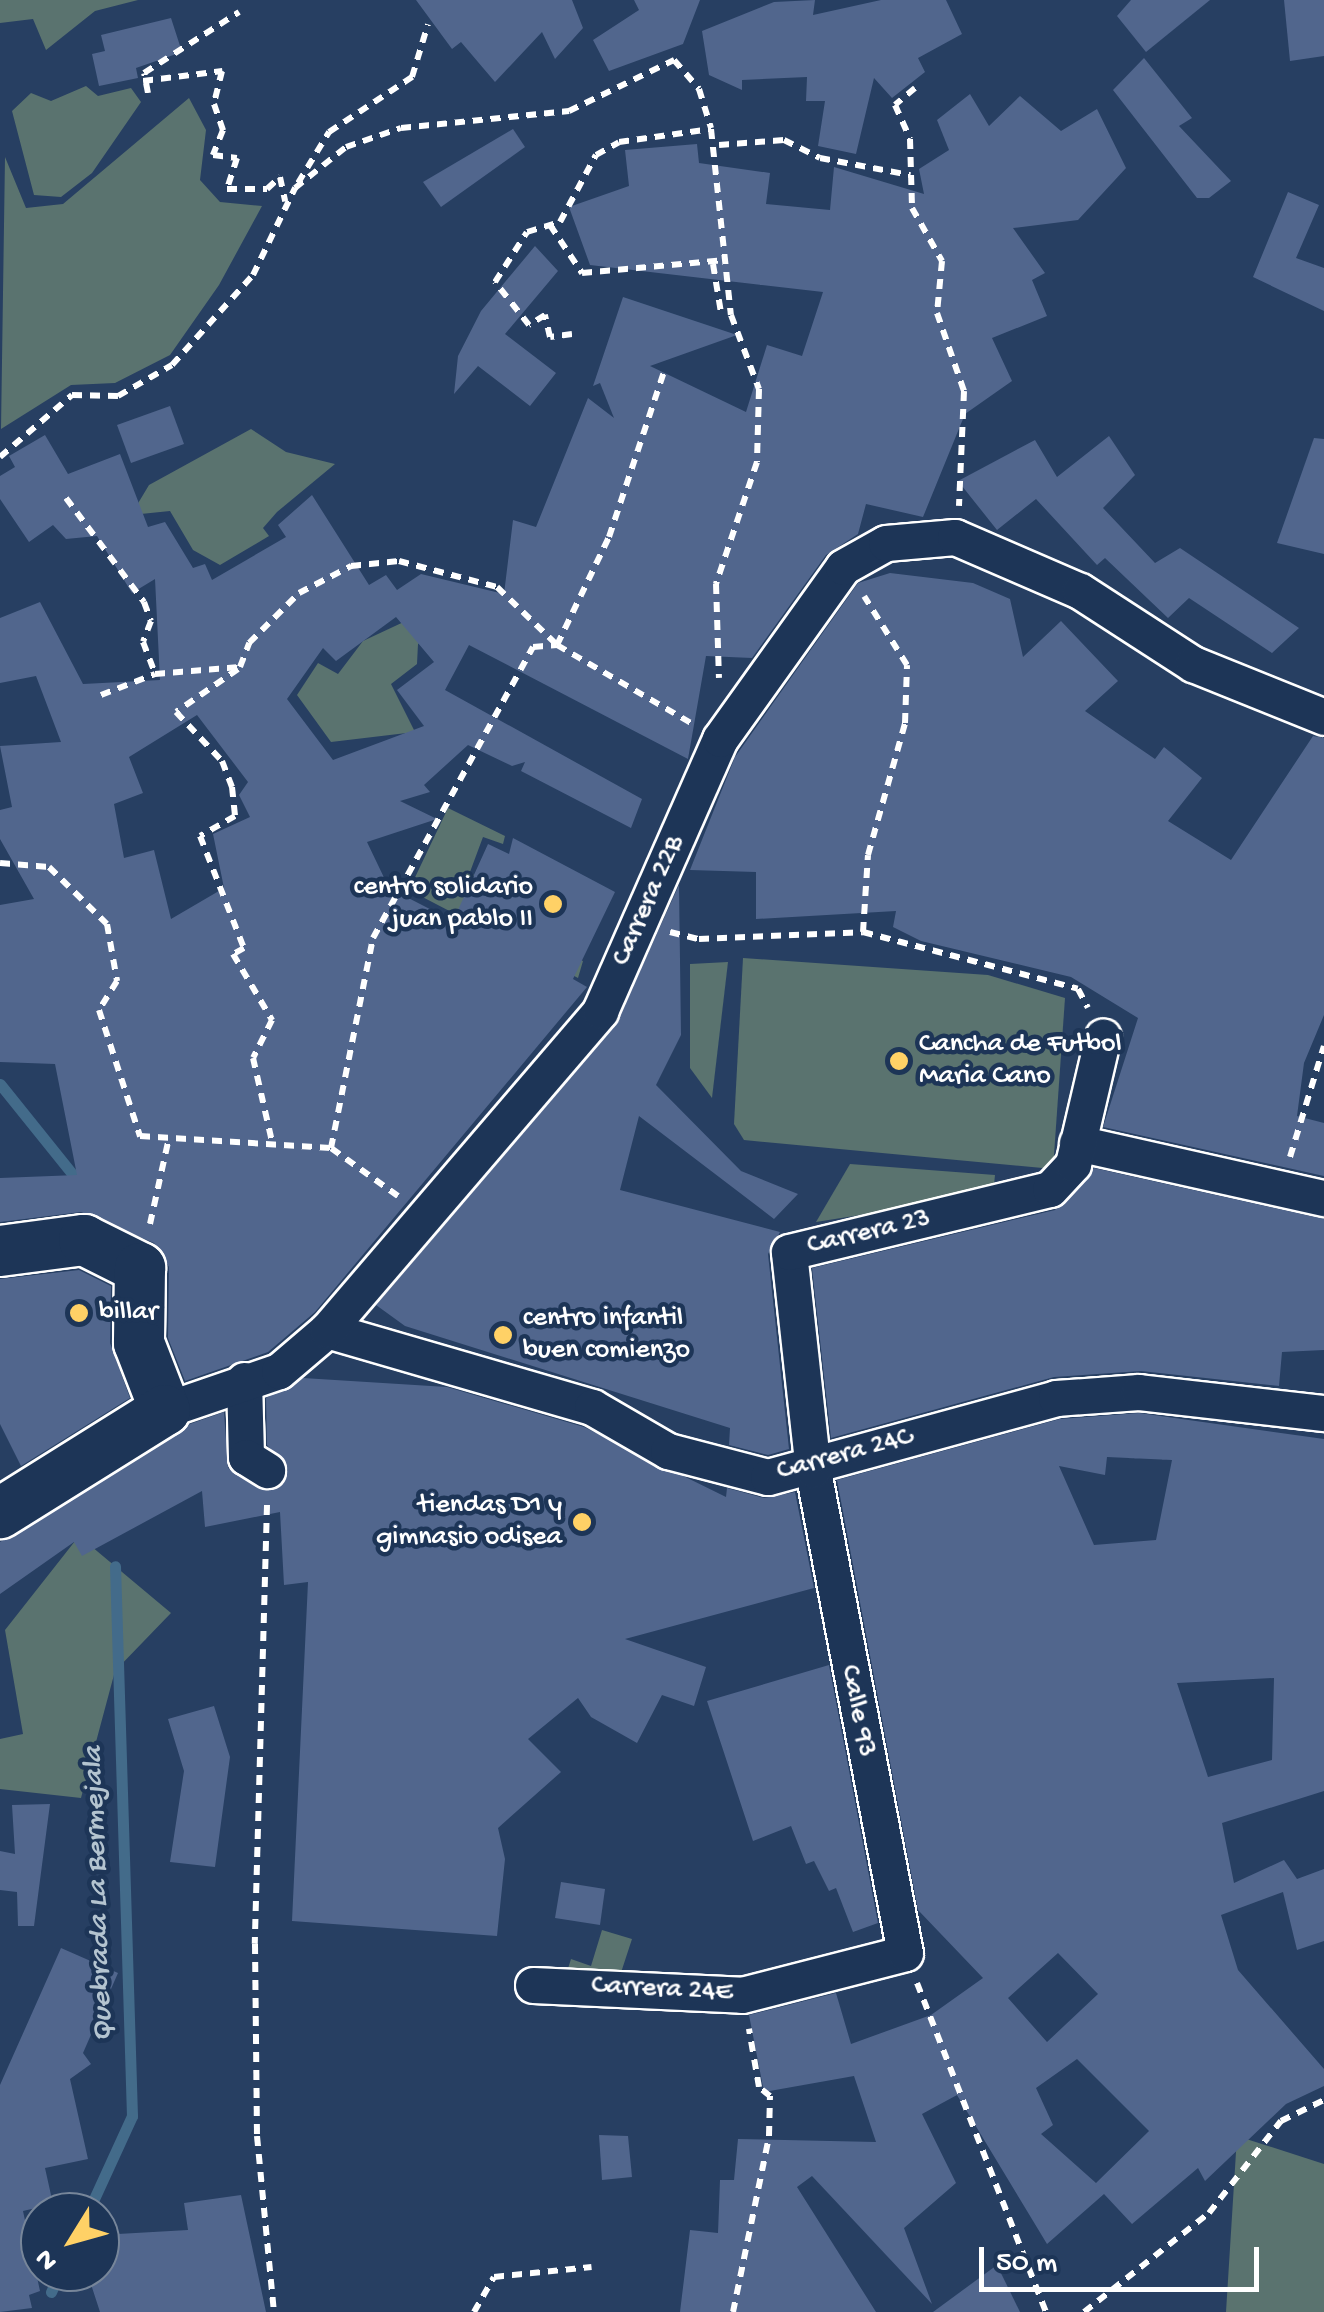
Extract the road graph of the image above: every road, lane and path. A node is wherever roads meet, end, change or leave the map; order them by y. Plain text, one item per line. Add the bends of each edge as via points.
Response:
1 (239, 12) dead end
2 (428, 24) dead end
3 (143, 81) junction
4 (915, 88) dead end
5 (148, 93) dead end
6 (711, 129) junction
7 (719, 145) junction
8 (910, 175) junction
9 (298, 184) junction
10 (285, 201) junction
11 (550, 225) junction
12 (725, 260) junction
13 (713, 264) junction
14 (722, 312) dead end
15 (572, 334) dead end
16 (664, 372) dead end
17 (0, 457) edge
18 (66, 498) dead end
19 (955, 537) junction
20 (842, 567) junction
21 (557, 645) junction
22 (240, 667) junction
23 (155, 674) junction
24 (101, 695) dead end
25 (1324, 717) edge
26 (720, 739) junction
27 (0, 863) edge
28 (640, 924) junction
29 (863, 932) junction
30 (1103, 1036) joint
31 (1324, 1046) edge
32 (168, 1142) junction
33 (1077, 1143) junction
34 (273, 1146) junction
35 (331, 1148) junction
36 (1276, 1190) junction
37 (1324, 1198) edge
38 (427, 1218) junction
39 (0, 1251) edge
40 (140, 1268) junction
41 (327, 1330) junction
42 (244, 1380) junction
43 (165, 1410) junction
44 (1324, 1413) edge
45 (267, 1470) joint
46 (813, 1470) junction
47 (0, 1513) edge
48 (905, 1952) junction
49 (533, 1985) dead end
50 (742, 1994) junction
51 (1324, 2100) edge
52 (591, 2266) dead end
53 (274, 2312) edge
54 (474, 2312) edge
55 (732, 2312) edge
56 (1046, 2312) edge
57 (1084, 2312) edge

1 - 3 path
2 - 9 path via 412,77 329,132
3 - 5 path
3 - 10 path via 222,71 214,104 223,130 213,155 237,158 227,190 267,189 280,176
4 - 8 path via 895,104 910,140
6 - 7 path
6 - 9 path via 698,89 674,60 569,111 401,128 346,147
6 - 11 path via 619,142 596,155
7 - 8 path via 784,140 820,158
7 - 12 path
8 - 19 path via 912,208 942,261 937,313 964,391
9 - 10 path
10 - 17 path via 253,275 172,366 118,396 72,396
11 - 13 path via 582,272
11 - 15 path via 528,232 495,282 529,325 545,316 550,336
12 - 13 path
12 - 26 path via 731,315 759,390 756,462 716,584
13 - 14 path
16 - 21 path via 609,537
18 - 23 path via 144,602 151,620 143,642
19 - 20 street, Carrera 22B via 886,543
19 - 25 street, Carrera 22B via 1080,590 1194,664
20 - 26 street, Carrera 22B
20 - 29 path via 906,665 905,723 868,855
21 - 22 path via 497,586 386,562 350,566 299,593 249,643
21 - 26 path
21 - 35 path via 533,647 373,938
22 - 23 path
22 - 34 path via 176,712 222,761 232,787 235,816 200,836 244,948 232,954 272,1020 253,1058
23 - 24 path
26 - 28 street, Carrera 22B
27 - 32 path via 49,867 108,924 117,980 99,1010 110,1053 140,1136
28 - 29 path via 698,939
28 - 38 street, Carrera 22B via 600,1011
29 - 30 path via 1078,989
30 - 33 street, Carrera 23
31 - 36 path via 1314,1101
32 - 34 path
32 - 40 path
33 - 36 street
33 - 46 street, Carrera 23 via 1050,1189 789,1252
34 - 35 path
35 - 38 path
36 - 37 street
38 - 41 street, Carrera 22B
39 - 40 street via 84,1240
40 - 43 street via 139,1343
41 - 42 street, Carrera 22B via 279,1371
41 - 46 street, Carrera 24C via 592,1406 700,1461 768,1477
42 - 43 street, Carrera 22B
42 - 45 street via 246,1457
43 - 47 street, Carrera 22B
44 - 46 street, Carrera 24C via 1139,1392 1056,1398
45 - 53 path via 254,1944 257,2136
46 - 48 street, Calle 93
48 - 50 street, Carrera 24E
48 - 56 path
49 - 50 street, Carrera 24E
50 - 55 path via 759,2087 770,2096
51 - 57 path via 1281,2121 1209,2213
52 - 54 path via 494,2277

